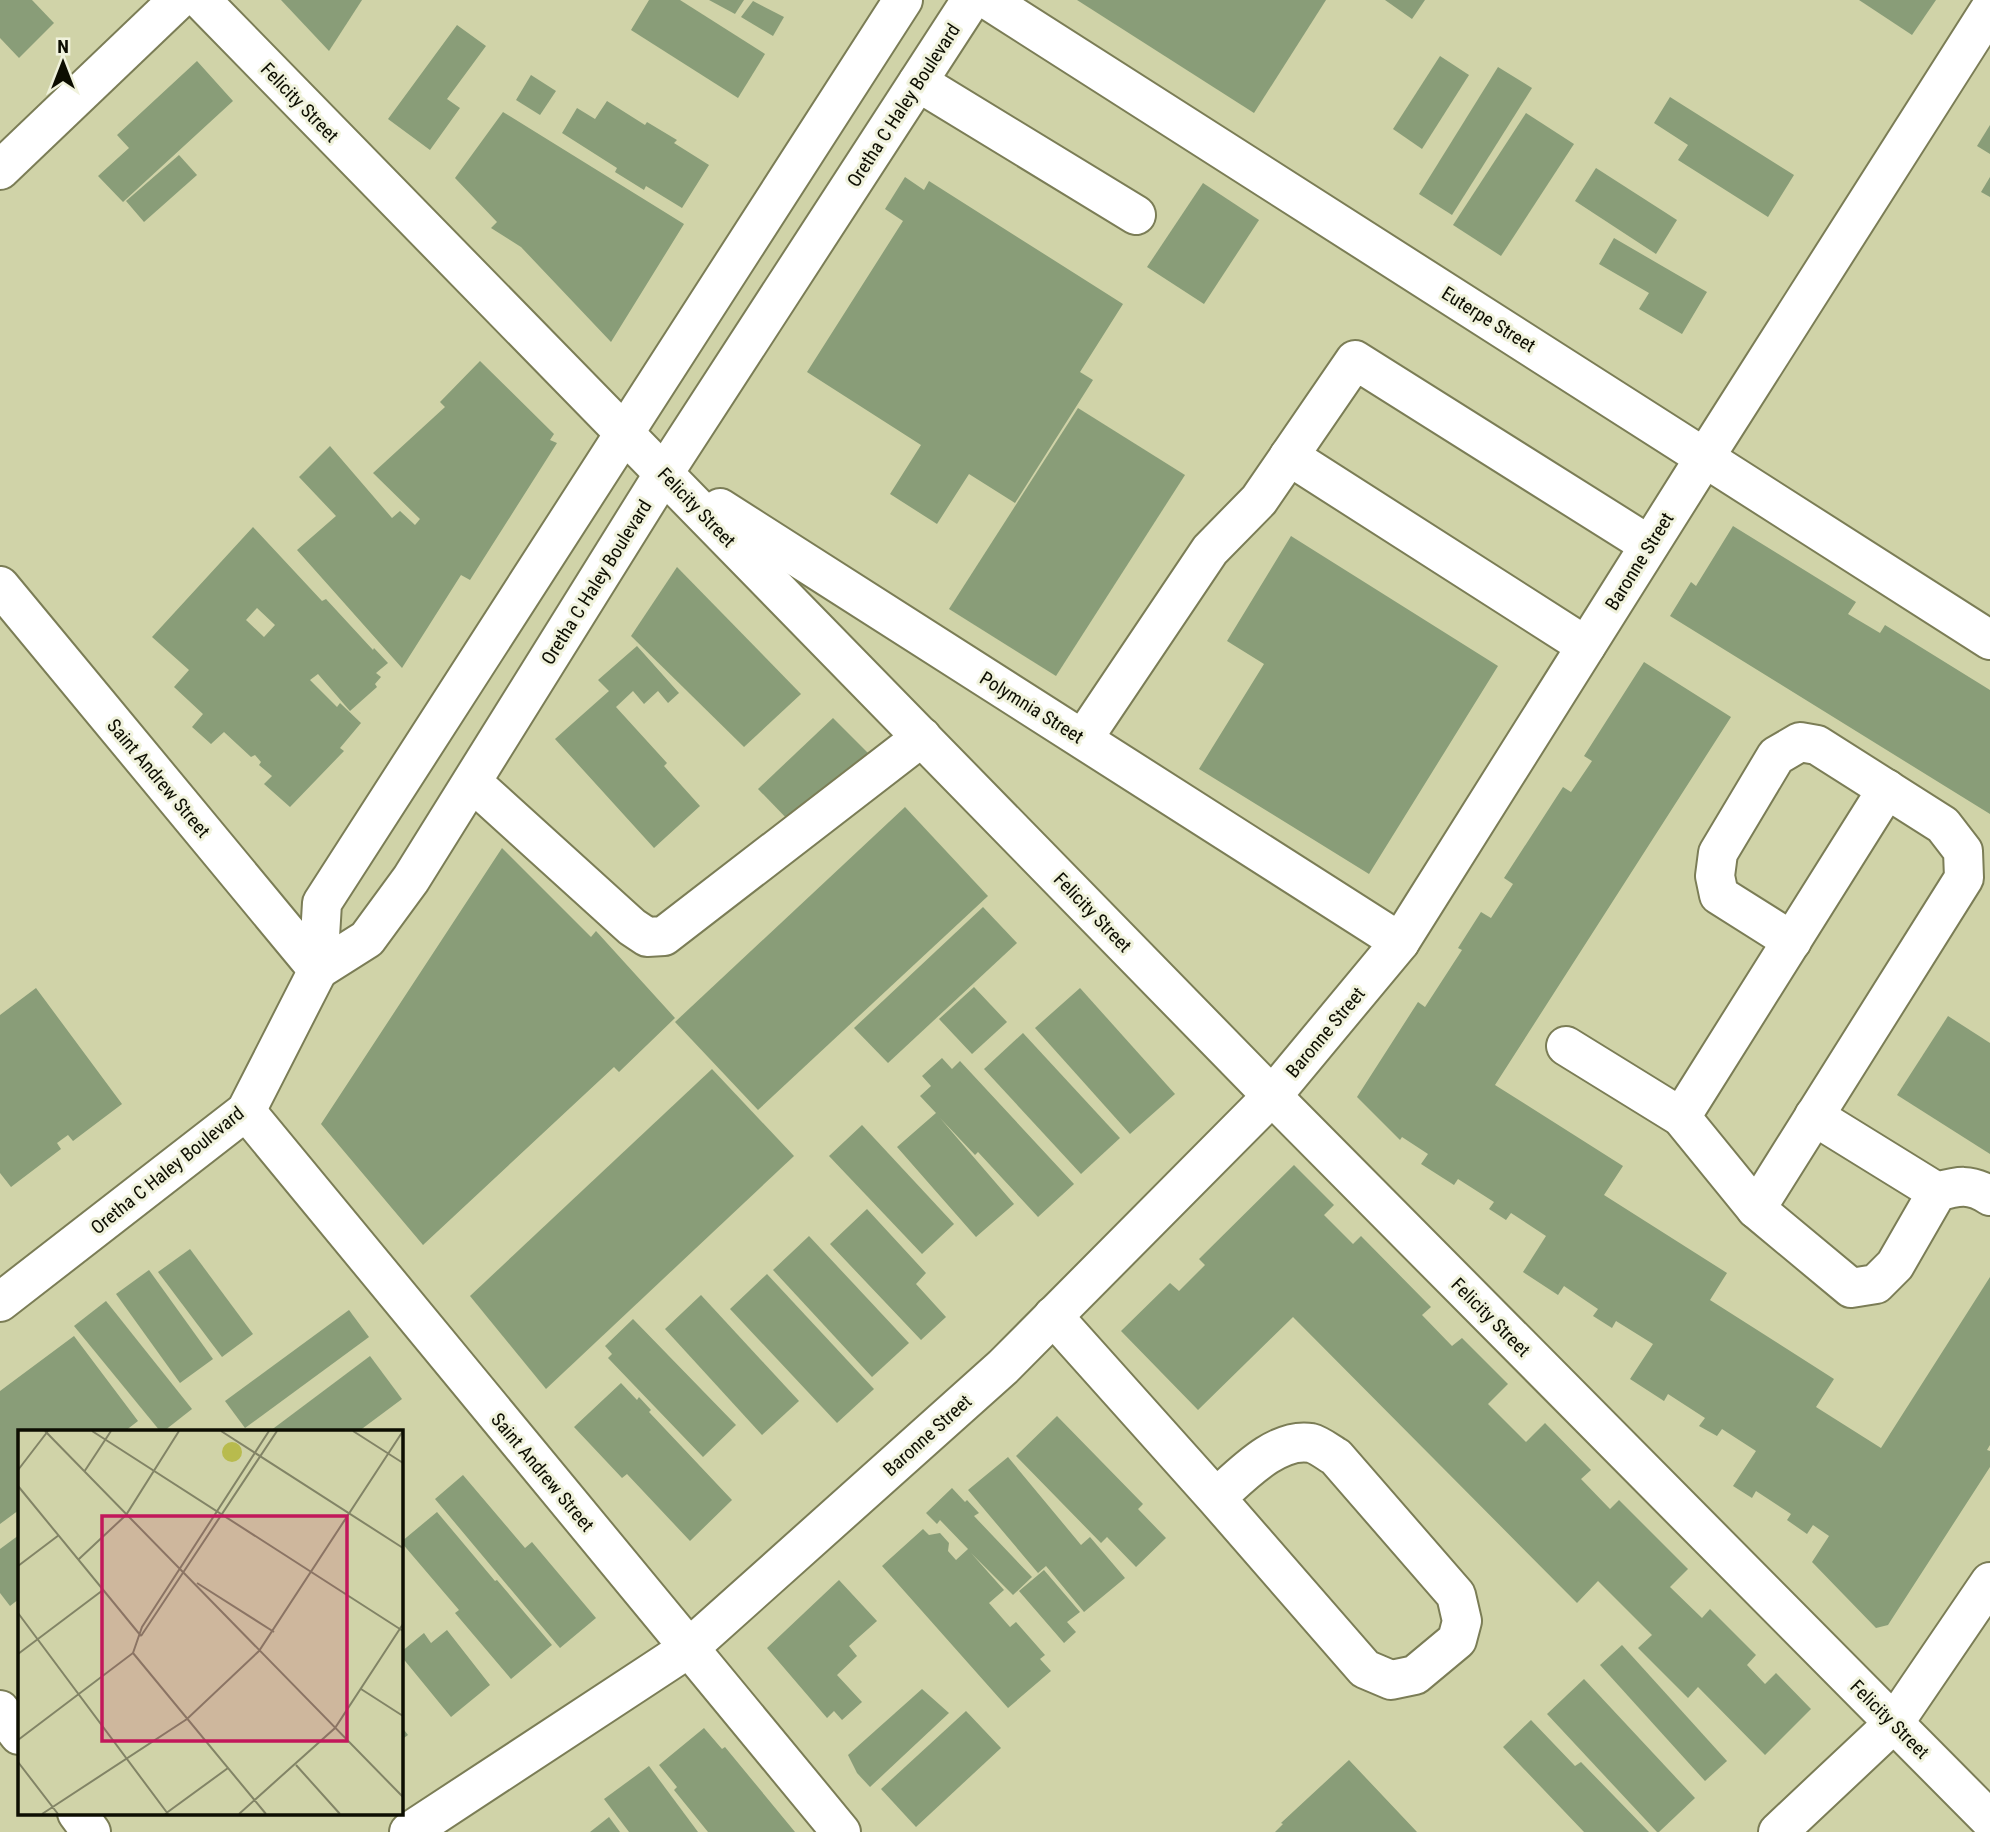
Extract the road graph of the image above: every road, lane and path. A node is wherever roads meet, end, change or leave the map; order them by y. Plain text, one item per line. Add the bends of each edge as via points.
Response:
1 (178, 0) edge
2 (201, 0) edge
3 (903, 0) edge
4 (971, 0) edge
5 (988, 0) edge
6 (1990, 9) edge
7 (918, 82) junction
8 (0, 170) edge
9 (1136, 215) dead end
10 (624, 433) junction
11 (1289, 456) junction
12 (1705, 457) junction
13 (664, 472) junction
14 (1649, 545) junction
15 (3, 595) edge
16 (1990, 640) edge
17 (1586, 646) junction
18 (922, 737) junction
19 (1083, 739) junction
20 (472, 782) junction
21 (1887, 789) junction
22 (1792, 941) junction
23 (1400, 942) junction
24 (318, 970) junction
25 (1566, 1046) dead end
26 (1272, 1096) junction
27 (246, 1111) junction
28 (1814, 1116) junction
29 (1681, 1117) junction
30 (1937, 1192) junction
31 (1990, 1196) edge
32 (1756, 1209) junction
33 (0, 1303) edge
34 (1053, 1316) junction
35 (1216, 1498) junction
36 (1990, 1582) edge
37 (689, 1648) junction
38 (0, 1710) edge
39 (1894, 1723) junction
40 (18, 1734) edge
41 (78, 1814) edge
42 (1990, 1820) edge
43 (91, 1832) edge
44 (410, 1832) edge
45 (841, 1832) edge
46 (1778, 1832) edge

1 - 8 street
2 - 10 street, Felicity Street
3 - 10 street, Oretha C Haley Boulevard
4 - 7 street, Oretha C Haley Boulevard
5 - 12 street, Euterpe Street
6 - 12 street, Baronne Street
7 - 9 street
7 - 13 street, Oretha C Haley Boulevard
10 - 13 street, Felicity Street
10 - 24 street, Oretha C Haley Boulevard via 322,903
11 - 14 street via 1355,360
11 - 17 street
11 - 19 street via 1259,500 1210,550
12 - 14 street, Baronne Street
12 - 16 street, Euterpe Street
13 - 18 street, Felicity Street
13 - 19 street, Polymnia Street
13 - 20 street, Oretha C Haley Boulevard
14 - 17 street, Baronne Street
15 - 24 street, Saint Andrew Street
17 - 23 street, Baronne Street
18 - 20 street via 664,936 647,937 632,927
18 - 26 street, Felicity Street
19 - 23 street, Polymnia Street
20 - 24 street, Oretha C Haley Boulevard via 367,939
21 - 22 street
21 - 22 street via 1817,745 1800,742 1776,756 1718,853 1715,876 1719,895
21 - 28 street via 1943,825 1963,851 1965,878
22 - 29 street
23 - 26 street, Baronne Street
24 - 27 street, Oretha C Haley Boulevard
25 - 29 street
26 - 34 street, Baronne Street
26 - 39 street, Felicity Street
27 - 33 street, Oretha C Haley Boulevard
27 - 37 street, Saint Andrew Street
28 - 30 street
28 - 32 street
29 - 32 street
30 - 31 street via 1957,1186 1977,1188
30 - 32 street via 1895,1265 1876,1284 1851,1288
34 - 35 street
34 - 37 street, Baronne Street via 1003,1367
35 - 35 street via 1365,1668 1391,1680 1415,1675 1457,1640 1462,1620 1456,1595 1336,1457 1312,1443 1287,1445 1260,1459
36 - 39 street
37 - 44 street, Baronne Street
37 - 45 street, Saint Andrew Street
38 - 40 street
39 - 42 street, Felicity Street
39 - 46 street
41 - 43 street

